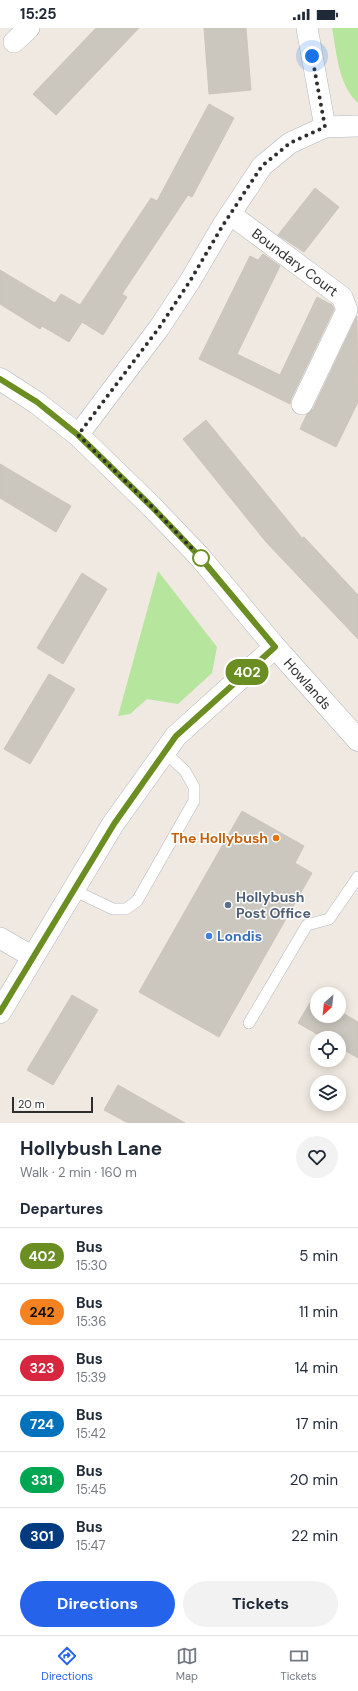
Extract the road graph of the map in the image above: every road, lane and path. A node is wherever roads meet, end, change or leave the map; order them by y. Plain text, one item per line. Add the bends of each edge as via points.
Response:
1 (29, 28) edge
2 (307, 28) edge
3 (14, 42) dead end
4 (358, 126) edge
5 (325, 127) junction
6 (230, 214) junction
7 (0, 378) edge
8 (302, 404) dead end
9 (78, 435) junction
10 (275, 647) junction
11 (358, 740) edge
12 (165, 752) junction
13 (358, 877) edge
14 (73, 890) junction
15 (0, 938) edge
16 (32, 957) junction
17 (0, 1012) edge
18 (249, 1023) dead end

1 - 3 street
2 - 5 street
4 - 5 street
5 - 6 street via 290,143 262,166
6 - 8 street, Boundary Court via 342,297 348,310
6 - 9 street via 159,328
7 - 9 street, Howlands via 37,402
9 - 10 street, Howlands via 199,556
10 - 11 street, Howlands
10 - 12 street via 176,736
12 - 14 street via 114,824
12 - 14 lane via 185,771 194,787 194,801 136,901 126,909 113,909
13 - 18 lane via 329,919 307,925
14 - 16 street
15 - 16 street
16 - 17 street

